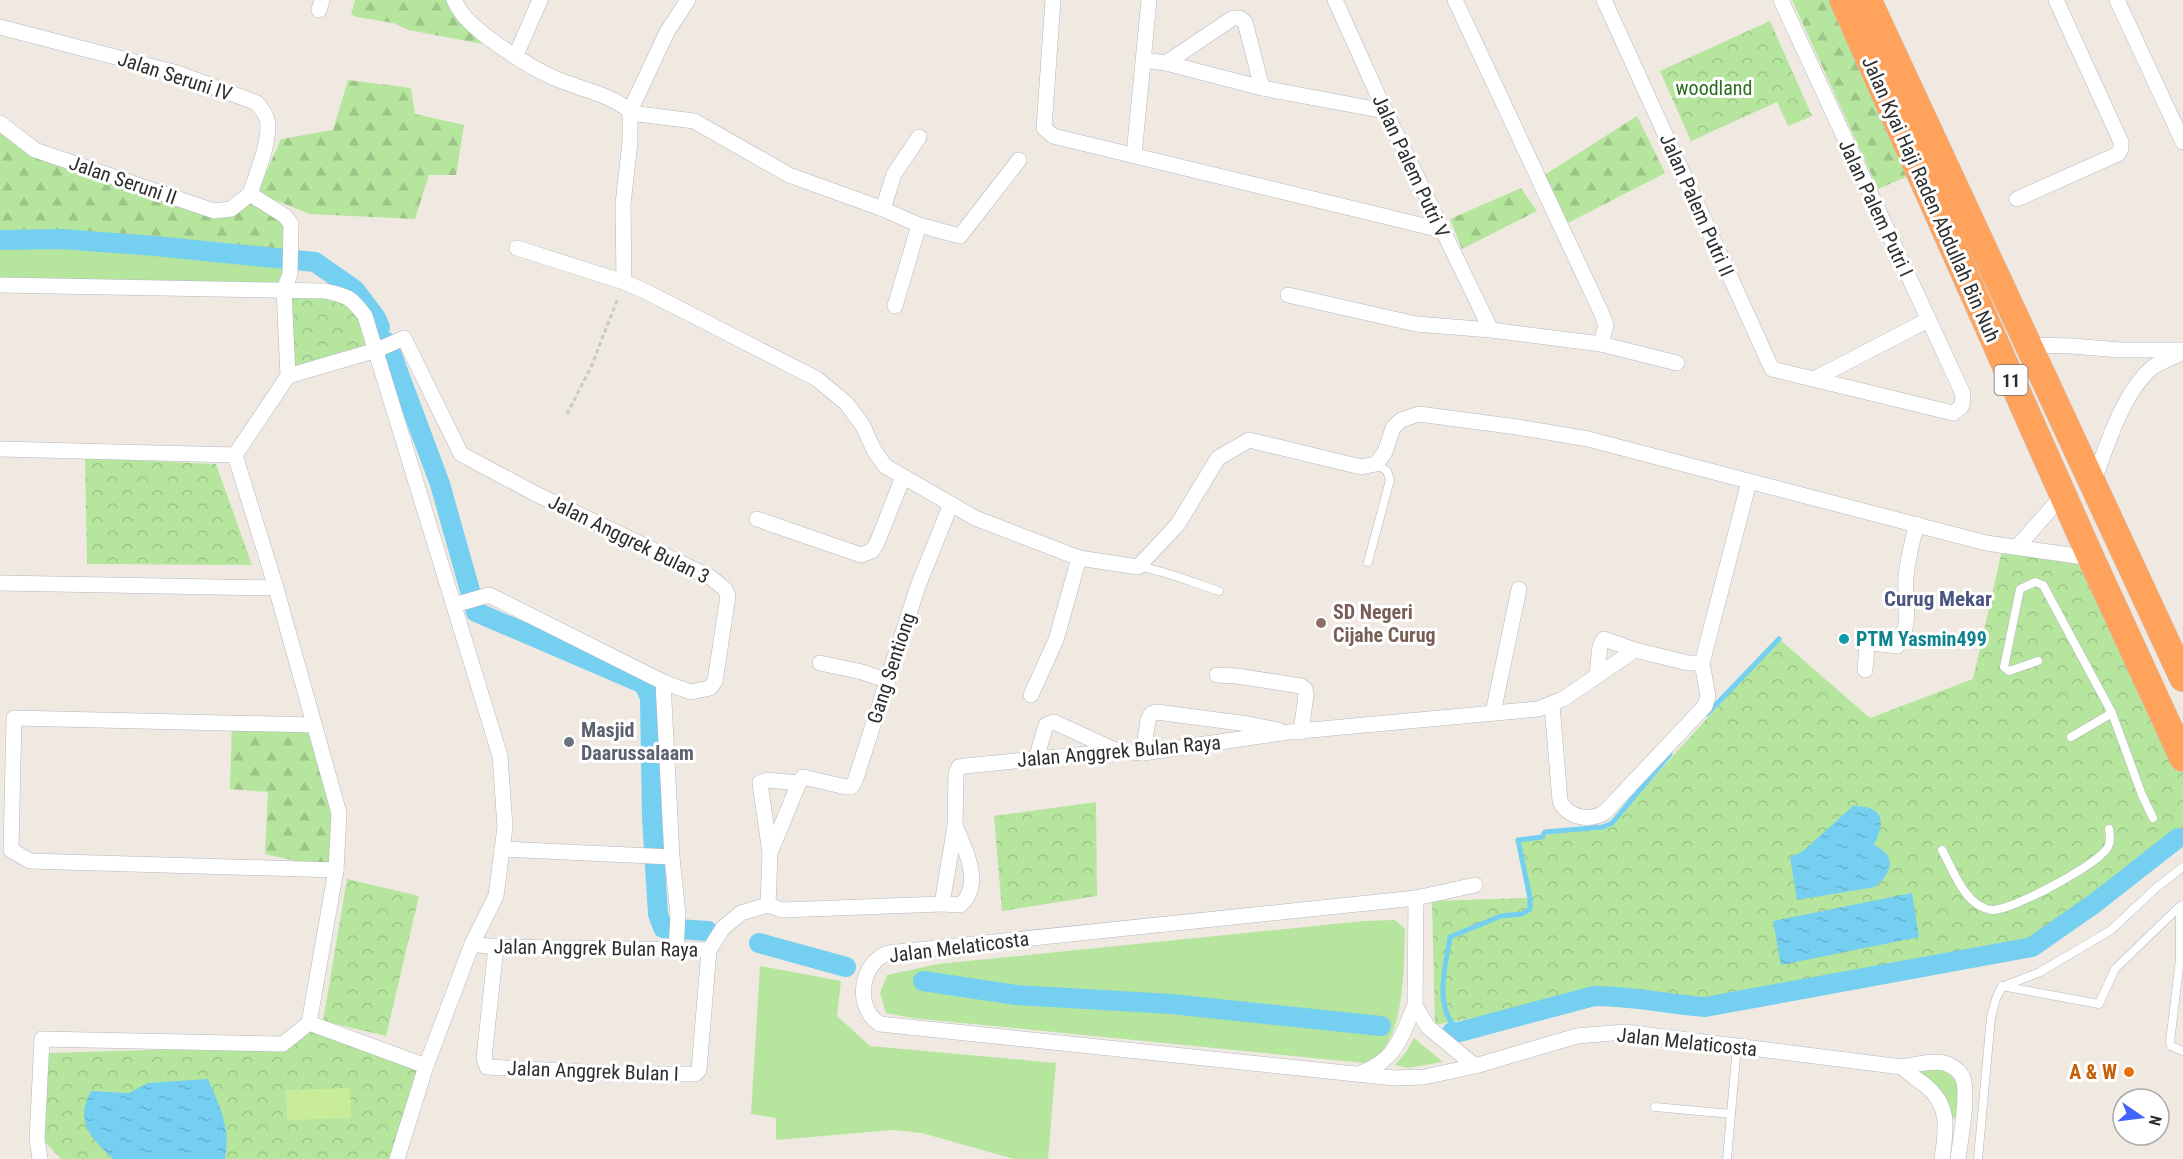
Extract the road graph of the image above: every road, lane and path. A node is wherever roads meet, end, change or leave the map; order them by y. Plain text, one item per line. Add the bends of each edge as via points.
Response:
1 (454, 0) edge
2 (540, 0) edge
3 (688, 0) edge
4 (1053, 0) edge
5 (1149, 0) edge
6 (1335, 0) edge
7 (1455, 0) edge
8 (1604, 0) edge
9 (1781, 0) edge
10 (1843, 0) edge
11 (1868, 0) edge
12 (2056, 0) edge
13 (2117, 0) edge
14 (0, 27) edge
15 (516, 56) junction
16 (1144, 60) junction
17 (1166, 63) junction
18 (1262, 88) junction
19 (1385, 111) junction
20 (630, 112) junction
21 (0, 123) edge
22 (919, 137) dead end
23 (2183, 142) edge
24 (1134, 155) junction
25 (1019, 160) dead end
26 (1930, 167) junction
27 (250, 194) junction
28 (2018, 199) dead end
29 (883, 209) junction
30 (919, 225) junction
31 (1441, 230) junction
32 (517, 248) dead end
33 (624, 282) junction
34 (0, 285) edge
35 (285, 290) junction
36 (1288, 295) dead end
37 (894, 306) dead end
38 (1928, 320) junction
39 (1491, 330) junction
40 (1601, 344) junction
41 (2030, 345) junction
42 (377, 350) junction
43 (2183, 351) edge
44 (1677, 363) dead end
45 (288, 376) junction
46 (1816, 378) junction
47 (1953, 413) joint
48 (567, 414) dead end
49 (0, 449) edge
50 (235, 455) junction
51 (1376, 464) junction
52 (903, 477) junction
53 (1749, 482) junction
54 (2092, 484) junction
55 (2063, 495) junction
56 (951, 504) junction
57 (757, 519) dead end
58 (1917, 524) junction
59 (2018, 546) junction
60 (1079, 558) junction
61 (2091, 558) junction
62 (1368, 562) dead end
63 (1138, 567) junction
64 (0, 582) edge
65 (276, 588) junction
66 (1519, 589) dead end
67 (1219, 591) dead end
68 (464, 602) junction
69 (1635, 650) junction
70 (2038, 661) dead end
71 (820, 663) dead end
72 (1702, 663) junction
73 (1865, 670) dead end
74 (1217, 675) dead end
75 (1597, 675) junction
76 (2183, 678) edge
77 (888, 681) junction
78 (663, 682) junction
79 (1031, 695) dead end
80 (1552, 705) junction
81 (1493, 713) junction
82 (2112, 713) junction
83 (314, 725) junction
84 (1295, 732) junction
85 (2071, 737) dead end
86 (1117, 751) junction
87 (1143, 753) junction
88 (2183, 758) edge
89 (1035, 759) junction
90 (801, 780) junction
91 (2153, 818) dead end
92 (955, 826) junction
93 (2109, 829) dead end
94 (502, 849) junction
95 (1942, 850) dead end
96 (770, 853) junction
97 (660, 857) junction
98 (2183, 867) edge
99 (336, 870) junction
100 (1475, 885) dead end
101 (1416, 898) junction
102 (942, 904) junction
103 (768, 905) junction
104 (2181, 907) edge
105 (472, 944) junction
106 (676, 946) junction
107 (496, 947) junction
108 (709, 951) junction
109 (2002, 986) junction
110 (1415, 1006) junction
111 (309, 1023) junction
112 (1737, 1046) junction
113 (2183, 1051) edge
114 (426, 1066) junction
115 (1474, 1066) junction
116 (1902, 1067) junction
117 (1359, 1074) junction
118 (1655, 1107) dead end
119 (1731, 1114) junction
120 (1954, 1127) junction
121 (40, 1159) edge
122 (398, 1159) edge
123 (1727, 1159) edge
124 (1942, 1159) edge
125 (1958, 1159) edge
126 (1978, 1159) edge

1 - 15 street via 479,31
2 - 15 street
3 - 20 street via 667,32
4 - 24 street via 1044,128 1053,136
5 - 16 street
6 - 19 street, Jalan Palem Putri V
7 - 40 street via 1601,312 1606,325
8 - 46 street, Jalan Palem Putri II via 1772,369
9 - 38 street, Jalan Palem Putri I
10 - 26 highway, Jalan Kyai Haji Raden Abdullah Bin Nuh / 11
11 - 26 highway, Jalan Kyai Haji Raden Abdullah Bin Nuh / 11
12 - 28 street via 2121,149 2118,154
13 - 23 street
14 - 27 street, Jalan Seruni IV via 177,73 257,103 268,121 267,136
15 - 20 street via 550,76 618,101
16 - 17 street
16 - 24 street
17 - 18 street
17 - 18 street via 1233,18 1240,18 1245,22
18 - 19 street
19 - 31 street, Jalan Palem Putri V
20 - 29 street via 694,121 789,175
20 - 33 street via 623,204
21 - 27 street, Jalan Seruni II via 35,150 214,211 231,209
22 - 29 street via 894,174
24 - 31 street
25 - 30 street via 960,236
26 - 41 highway, Jalan Kyai Haji Raden Abdullah Bin Nuh / 11
26 - 55 highway, Jalan Kyai Haji Raden Abdullah Bin Nuh / 11
27 - 35 street via 291,224 291,269
29 - 30 street
30 - 37 street
31 - 39 street, Jalan Palem Putri V
32 - 33 street
33 - 48 path via 591,367
33 - 52 street via 817,380 846,403 885,466
34 - 35 street
35 - 42 street via 325,291 353,300 365,316
35 - 45 street
36 - 39 street via 1416,324
38 - 46 street
38 - 47 street, Jalan Palem Putri I via 1962,394 1962,406
39 - 40 street
40 - 44 street
41 - 43 street
41 - 54 highway, Jalan Kyai Haji Raden Abdullah Bin Nuh / 11
42 - 45 street, Jalan Anggrek Bulan 3
42 - 68 street
42 - 78 street, Jalan Anggrek Bulan 3 via 400,339 408,342 461,454 710,577 725,589 728,596 715,681 710,688 691,692
43 - 54 street via 2154,367 2138,384 2116,420
45 - 50 street
46 - 47 street, Jalan Palem Putri II
49 - 50 street
50 - 65 street
51 - 53 street via 1394,428 1401,420 1419,414 1588,439
51 - 62 lane via 1387,471 1390,480
51 - 63 street via 1361,467 1249,440 1218,458 1178,524
52 - 56 street
52 - 57 street via 877,543 872,551 861,555
53 - 58 street
53 - 72 street
54 - 76 highway, Jalan Kyai Haji Raden Abdullah Bin Nuh / 11
55 - 59 street
55 - 61 highway, Jalan Kyai Haji Raden Abdullah Bin Nuh / 11
56 - 60 street via 975,518
56 - 77 street, Gang Sentiong via 918,586
58 - 59 street via 1986,543
58 - 73 street via 1906,575 1904,637 1897,646 1873,643 1867,647
59 - 61 street
60 - 63 street
60 - 79 street via 1056,640
61 - 88 highway, Jalan Kyai Haji Raden Abdullah Bin Nuh / 11
63 - 67 lane via 1157,569
64 - 65 street
65 - 83 street
66 - 81 street
68 - 78 street, Jalan Anggrek Bulan 3 via 489,595
68 - 94 street via 500,756 505,827
69 - 72 street
69 - 75 street, Jalan Anggrek Bulan Raya
69 - 75 street via 1604,639
70 - 82 lane via 2009,672 2004,667 2020,589 2035,582 2043,585
71 - 77 street
72 - 80 street via 1708,696 1705,706 1596,818 1583,818 1563,808 1560,801
74 - 84 street via 1301,686 1306,695
75 - 80 street, Jalan Anggrek Bulan Raya
77 - 90 street, Gang Sentiong via 851,787
78 - 97 street
80 - 81 street, Jalan Anggrek Bulan Raya
81 - 84 street, Jalan Anggrek Bulan Raya
82 - 85 lane
82 - 91 lane
83 - 99 street via 339,813
83 - 99 street via 14,718 10,850 30,861
84 - 87 street, Jalan Anggrek Bulan Raya
84 - 87 street via 1156,712 1148,720
86 - 87 street, Jalan Anggrek Bulan Raya
86 - 89 street, Jalan Anggrek Bulan Raya
86 - 89 street via 1049,722
89 - 92 street, Jalan Anggrek Bulan Raya via 959,767
90 - 96 street
90 - 96 street via 760,783
92 - 102 street, Jalan Anggrek Bulan Raya
92 - 102 street via 966,850 970,891 960,905
93 - 95 lane via 2109,846 2091,864 2008,907 1994,910 1972,900
94 - 97 street
94 - 105 street via 496,896
96 - 103 street
97 - 106 street via 678,914
98 - 109 lane via 2110,930 2040,972
99 - 111 street
100 - 101 street, Jalan Melaticosta
101 - 110 street
101 - 117 street, Jalan Melaticosta via 888,953 879,956 870,968 863,989 866,1010 880,1024
102 - 103 street, Jalan Anggrek Bulan Raya via 782,910
103 - 108 street, Jalan Anggrek Bulan Raya via 734,917
104 - 109 lane via 2115,969 2098,1004
104 - 113 lane via 2180,959 2170,1042
105 - 107 street, Jalan Anggrek Bulan Raya
105 - 114 street
106 - 107 street, Jalan Anggrek Bulan Raya
106 - 108 street, Jalan Anggrek Bulan Raya
107 - 108 street, Jalan Anggrek Bulan I via 484,1058 487,1067 621,1074 695,1074 699,1070
109 - 126 lane via 1991,1017
110 - 115 street via 1428,1027
110 - 117 street via 1393,1051 1379,1066
111 - 114 street
111 - 121 street via 283,1044 42,1039 37,1138
112 - 115 street, Jalan Melaticosta via 1625,1032 1594,1034
112 - 116 street, Jalan Melaticosta
112 - 119 lane
114 - 122 street
115 - 117 street, Jalan Melaticosta via 1424,1077
116 - 120 street, Jalan Melaticosta via 1934,1094
116 - 120 street, Jalan Melaticosta via 1931,1062 1956,1068 1963,1077 1965,1090
118 - 119 lane
119 - 123 lane
120 - 124 street, Jalan Melaticosta
120 - 125 street, Jalan Melaticosta

